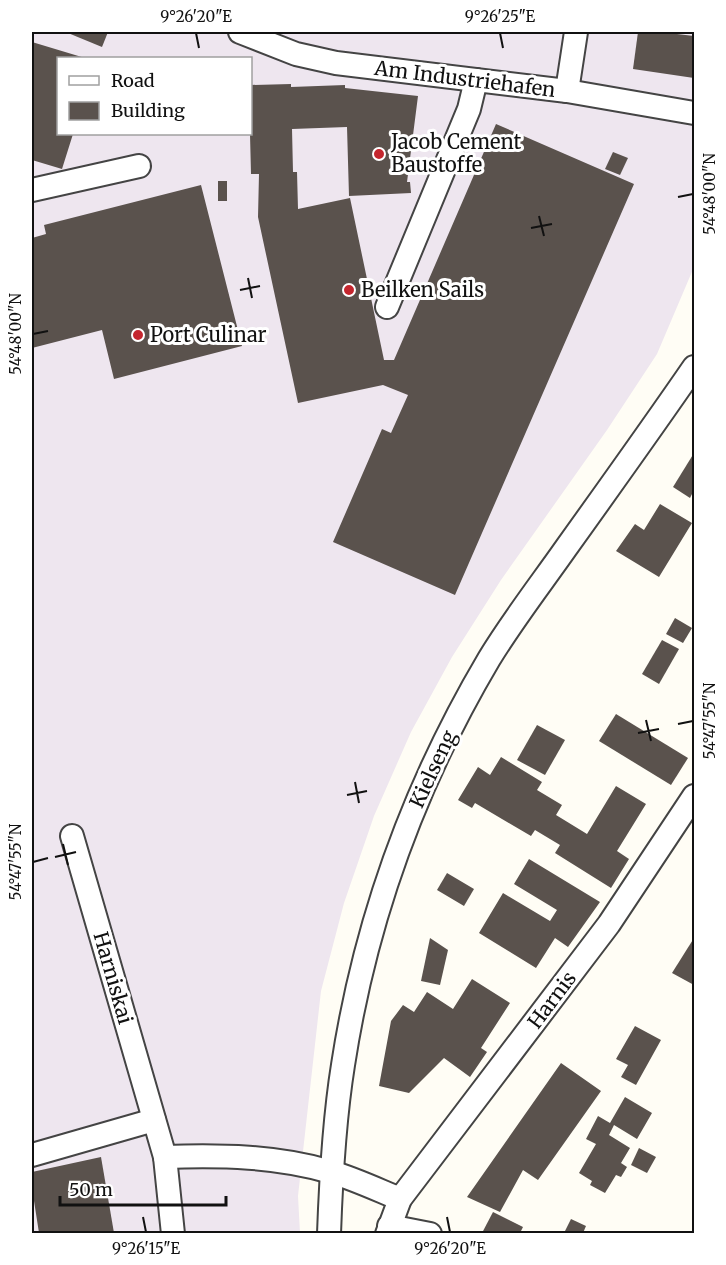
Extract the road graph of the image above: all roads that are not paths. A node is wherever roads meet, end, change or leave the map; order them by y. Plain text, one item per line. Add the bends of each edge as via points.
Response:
1 (576, 32) edge
2 (251, 33) edge
3 (476, 80) junction
4 (567, 92) junction
5 (694, 113) edge
6 (139, 166) dead end
7 (32, 190) edge
8 (387, 307) dead end
9 (694, 367) edge
10 (694, 796) edge
11 (72, 836) dead end
12 (154, 1120) junction
13 (32, 1155) edge
14 (165, 1157) junction
15 (331, 1172) junction
16 (400, 1199) junction
17 (388, 1230) edge
18 (173, 1233) edge
19 (329, 1233) edge
20 (430, 1233) edge

1 - 4 street
2 - 3 street, Am Industriehafen via 296,54 336,63
3 - 4 street, Am Industriehafen
3 - 8 street via 469,109
4 - 5 street, Am Industriehafen
6 - 7 street
9 - 15 street, Kielseng via 490,658 424,785 397,851 361,972 343,1066
10 - 16 street, Harnis via 609,924
11 - 12 street, Harniskai
12 - 13 street
12 - 14 street, Harniskai
14 - 15 street via 208,1155 281,1161
14 - 18 street, Harniskai
15 - 16 street
15 - 19 street, Kielseng
16 - 17 street, Harnis
17 - 20 street

